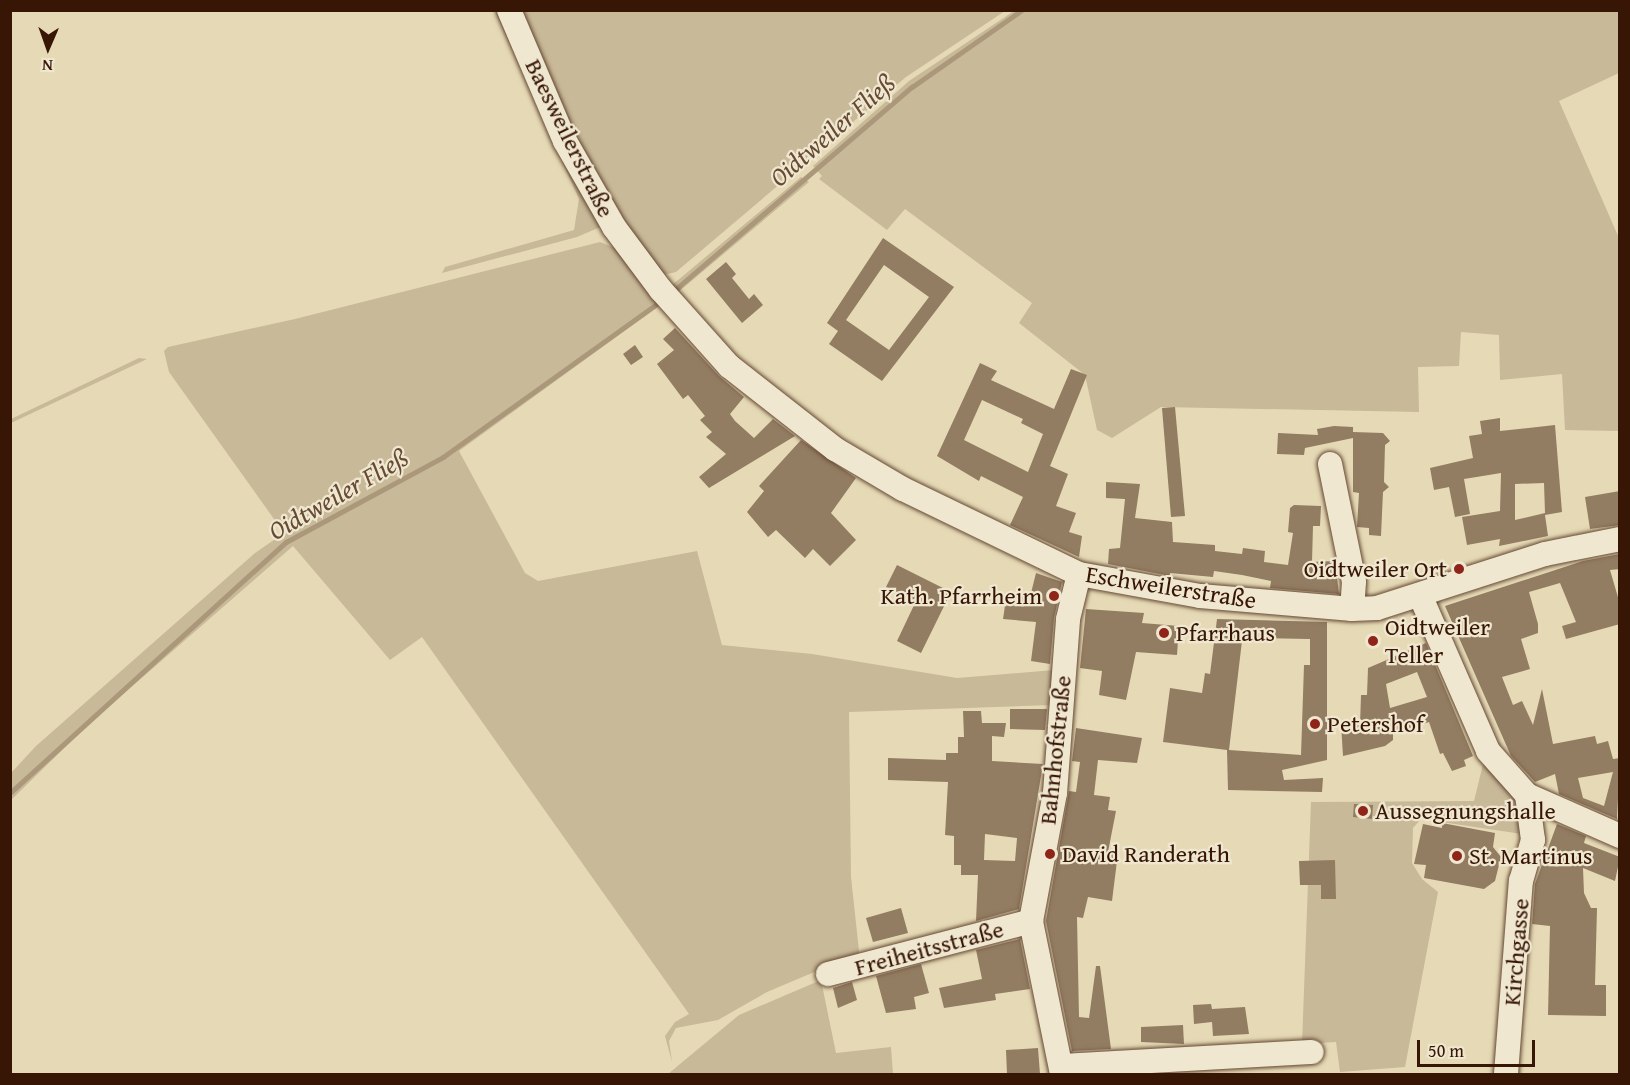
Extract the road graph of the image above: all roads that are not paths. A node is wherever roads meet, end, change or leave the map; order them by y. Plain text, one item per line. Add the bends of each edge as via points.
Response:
1 (509, 10) edge
2 (661, 290) joint
3 (1330, 464) dead end
4 (1620, 539) edge
5 (1080, 574) junction
6 (1420, 595) junction
7 (1352, 609) junction
8 (1527, 795) junction
9 (1620, 836) edge
10 (1031, 921) junction
11 (828, 974) dead end
12 (1312, 1052) dead end
13 (1061, 1070) edge
14 (1506, 1074) edge

1 - 2 street, Baesweilerstraße via 565,141 614,227
2 - 5 street, Eschweilerstraße via 729,366 835,449 903,489
3 - 7 street via 1354,582
4 - 6 street, Eschweilerstraße via 1545,554
5 - 7 street, Eschweilerstraße via 1200,596
5 - 10 street, Bahnhofstraße via 1068,619 1055,793
6 - 7 street, Eschweilerstraße via 1377,608
6 - 8 street via 1488,751
8 - 9 street
8 - 14 street, Kirchgasse via 1533,840 1521,881
10 - 11 street, Freiheitsstraße
10 - 13 street, Bahnhofstraße
12 - 13 street, Bahnhofstraße

